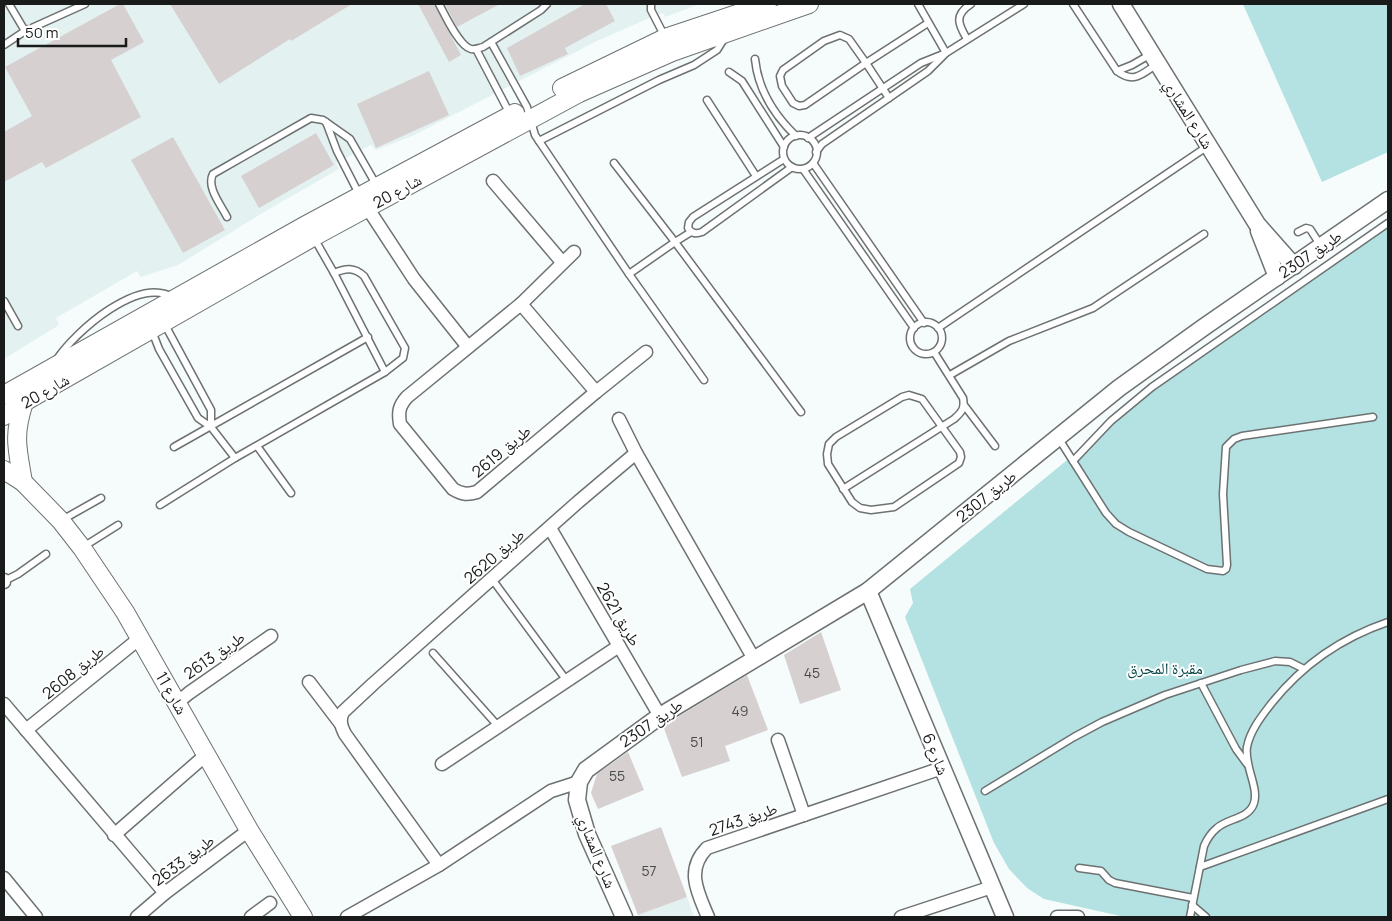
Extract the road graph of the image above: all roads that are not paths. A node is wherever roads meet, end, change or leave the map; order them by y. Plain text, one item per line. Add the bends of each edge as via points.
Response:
1 (9, 4) edge
2 (85, 4) edge
3 (439, 4) edge
4 (547, 4) edge
5 (651, 4) edge
6 (767, 4) edge
7 (809, 4) edge
8 (918, 4) edge
9 (971, 4) edge
10 (1024, 4) edge
11 (1073, 4) edge
12 (1121, 4) edge
13 (928, 23) junction
14 (25, 31) junction
15 (728, 32) junction
16 (665, 38) junction
17 (967, 40) junction
18 (491, 42) junction
19 (4, 45) edge
20 (476, 49) junction
21 (946, 52) junction
22 (755, 59) dead end
23 (1154, 59) junction
24 (866, 63) junction
25 (1117, 71) junction
26 (729, 72) dead end
27 (882, 88) junction
28 (889, 98) junction
29 (707, 100) dead end
30 (522, 116) junction
31 (326, 122) junction
32 (796, 136) junction
33 (537, 138) junction
34 (808, 138) junction
35 (1209, 145) junction
36 (784, 147) junction
37 (816, 152) junction
38 (784, 158) junction
39 (614, 162) dead end
40 (813, 163) junction
41 (792, 167) junction
42 (803, 169) junction
43 (756, 176) junction
44 (493, 181) dead end
45 (381, 192) junction
46 (1388, 200) edge
47 (363, 202) junction
48 (227, 217) dead end
49 (1388, 223) edge
50 (1257, 224) junction
51 (310, 231) junction
52 (691, 232) junction
53 (1298, 232) dead end
54 (1204, 234) dead end
55 (675, 242) junction
56 (1322, 247) junction
57 (574, 252) dead end
58 (562, 262) junction
59 (1294, 266) junction
60 (334, 273) junction
61 (629, 274) junction
62 (1276, 277) junction
63 (175, 299) junction
64 (4, 301) edge
65 (521, 304) junction
66 (155, 322) junction
67 (924, 323) junction
68 (18, 326) dead end
69 (914, 328) junction
70 (938, 328) junction
71 (368, 337) junction
72 (468, 347) junction
73 (646, 352) dead end
74 (934, 352) junction
75 (51, 368) junction
76 (385, 372) junction
77 (950, 375) junction
78 (704, 380) dead end
79 (596, 392) junction
80 (4, 395) edge
81 (24, 402) junction
82 (964, 405) junction
83 (801, 412) dead end
84 (4, 416) edge
85 (619, 418) dead end
86 (1373, 418) dead end
87 (942, 426) junction
88 (211, 427) junction
89 (1058, 438) junction
90 (257, 446) junction
91 (995, 446) dead end
92 (174, 447) dead end
93 (636, 453) junction
94 (4, 454) edge
95 (235, 458) junction
96 (1073, 461) junction
97 (4, 470) edge
98 (4, 474) edge
99 (23, 482) junction
100 (844, 489) junction
101 (291, 493) dead end
102 (101, 498) dead end
103 (160, 505) dead end
104 (61, 521) junction
105 (118, 525) dead end
106 (550, 528) junction
107 (82, 548) junction
108 (46, 554) dead end
109 (492, 580) junction
110 (4, 581) edge
111 (868, 591) junction
112 (1388, 622) edge
113 (270, 636) dead end
114 (140, 638) junction
115 (619, 646) junction
116 (434, 653) dead end
117 (754, 659) junction
118 (1304, 669) junction
119 (566, 681) junction
120 (309, 682) dead end
121 (1201, 683) junction
122 (177, 703) junction
123 (4, 704) edge
124 (660, 716) junction
125 (341, 724) junction
126 (498, 726) junction
127 (26, 730) junction
128 (778, 740) dead end
129 (207, 754) junction
130 (442, 764) dead end
131 (1247, 764) junction
132 (942, 768) junction
133 (578, 782) junction
134 (985, 791) dead end
135 (1388, 799) edge
136 (804, 815) junction
137 (249, 830) junction
138 (114, 834) junction
139 (439, 865) junction
140 (1200, 867) junction
141 (1079, 868) dead end
142 (4, 878) edge
143 (992, 887) junction
144 (165, 894) junction
145 (1193, 902) junction
146 (270, 904) dead end
147 (36, 917) edge
148 (137, 917) edge
149 (251, 917) edge
150 (303, 917) edge
151 (347, 917) edge
152 (624, 917) edge
153 (708, 917) edge
154 (901, 917) edge
155 (1005, 917) edge
156 (1057, 917) edge
157 (1078, 917) edge
158 (1190, 917) edge
159 (1206, 917) edge

1 - 14 lane
2 - 14 lane
3 - 20 lane via 463,44
4 - 18 lane
5 - 16 lane
6 - 16 main road, شارع 20
7 - 15 main road, شارع 20
8 - 13 lane
9 - 17 lane via 959,15 960,28
10 - 17 lane
11 - 25 lane
12 - 23 street, شارع المشاري
13 - 21 lane
13 - 24 lane
14 - 19 lane
15 - 30 main road, شارع 20 via 672,52
15 - 33 lane via 717,50 694,65
16 - 30 main road, شارع 20
17 - 21 lane
18 - 20 lane
18 - 30 lane
20 - 30 lane
21 - 27 lane via 921,63
21 - 28 lane via 928,71
22 - 32 lane via 756,75 767,98
23 - 25 lane
23 - 25 lane via 1139,76 1125,77
23 - 35 street, شارع المشاري
24 - 24 lane via 849,38 832,36 783,70 780,82 793,103 805,105
24 - 27 lane
26 - 36 lane via 742,81
27 - 28 lane
27 - 34 lane
28 - 37 lane via 822,144
29 - 43 lane
30 - 33 lane
30 - 33 lane via 524,130
30 - 45 main road, شارع 20
31 - 45 lane via 350,139
31 - 47 lane
31 - 48 lane via 307,119 213,174 211,185
32 - 34 lane
32 - 36 lane
33 - 61 lane
34 - 37 lane
35 - 50 street, شارع المشاري
35 - 70 lane
36 - 38 lane
37 - 40 lane
38 - 41 lane
38 - 43 lane
39 - 55 lane
40 - 42 lane
40 - 67 lane
41 - 42 lane
41 - 52 lane via 702,232
42 - 69 lane
43 - 52 lane via 693,217 688,228
44 - 58 street
45 - 47 main road, شارع 20
46 - 56 street, طريق 2307
47 - 51 main road, شارع 20
47 - 72 street via 414,279
49 - 96 lane via 1152,387 1111,421
50 - 59 street, شارع المشاري
50 - 62 street, شارع المشاري
51 - 60 lane
51 - 63 main road, شارع 20
51 - 66 main road, شارع 20
52 - 55 lane
53 - 56 lane via 1310,229
54 - 77 lane via 1093,308 1009,341
55 - 61 lane
55 - 83 lane
56 - 59 street, طريق 2307
57 - 58 street, طريق 2619
58 - 65 street, طريق 2619
59 - 62 street, طريق 2307
60 - 71 lane
60 - 76 lane via 350,268 364,276 405,348 403,358
61 - 78 lane
62 - 89 street, طريق 2307 via 1119,388
63 - 66 main road, شارع 20
63 - 75 lane via 160,292 143,293 111,310 81,330
64 - 68 lane
65 - 72 street, طريق 2619
65 - 79 street
66 - 75 main road, شارع 20
66 - 81 main road, شارع 20
66 - 88 lane via 211,410
66 - 88 lane via 159,349 198,418
67 - 69 lane
67 - 70 lane
69 - 74 lane via 910,338 914,349 923,354
70 - 74 lane via 941,344
71 - 76 lane
71 - 88 lane
72 - 79 street, طريق 2619 via 407,397 400,404 398,414 400,424 460,494 477,492
73 - 79 street, طريق 2619
74 - 77 lane
75 - 80 main road, شارع 20
76 - 90 lane
77 - 82 lane
81 - 84 main road, شارع 20
81 - 99 main road via 16,436
82 - 87 lane via 961,413
82 - 91 lane
85 - 93 street
86 - 96 lane via 1242,436 1230,442 1226,448 1224,471 1227,565 1223,571 1207,568 1122,528 1106,513
87 - 100 lane
87 - 100 lane via 960,452 959,463 894,507 860,508
87 - 100 lane via 922,399 909,395 836,437 829,444 828,464
88 - 92 lane
88 - 95 lane
89 - 96 lane
89 - 111 street, طريق 2307
90 - 95 lane
90 - 101 lane
93 - 106 street, طريق 2620
93 - 117 street
94 - 99 main road, شارع 11 via 16,466
95 - 103 lane
97 - 99 main road, شارع 11
98 - 99 main road
99 - 104 main road, شارع 11
102 - 104 lane
104 - 107 main road, شارع 11
105 - 107 lane
106 - 109 street, طريق 2620
106 - 115 street, طريق 2621
107 - 114 main road, شارع 11
108 - 110 lane
109 - 119 lane
109 - 125 street, طريق 2620 via 343,712
111 - 117 street, طريق 2307
111 - 132 street, شارع 6
112 - 118 lane via 1349,638
113 - 122 street, طريق 2613
114 - 122 main road, شارع 11
114 - 127 street, طريق 2608
115 - 119 street
115 - 124 street, طريق 2621
116 - 126 lane
117 - 124 street, طريق 2307
118 - 121 lane via 1290,662 1276,661
118 - 131 lane via 1256,724 1247,747
119 - 126 street
120 - 125 street
121 - 131 lane
121 - 134 lane via 1102,722
122 - 129 main road, شارع 11
123 - 127 street
124 - 133 street, طريق 2307 via 595,762
125 - 139 street
126 - 130 street
127 - 138 street
128 - 136 street, طريق 2743
129 - 137 main road, شارع 11
129 - 138 street
131 - 140 lane via 1254,802 1248,812 1212,832 1204,846
132 - 136 street, طريق 2743
132 - 143 street, شارع 6
133 - 139 street via 551,790
133 - 152 street, شارع المشاري via 577,800 587,834
135 - 140 lane
136 - 153 street, طريق 2743 via 707,848 696,865 695,884
137 - 144 street, طريق 2633
137 - 150 main road, شارع 11
138 - 144 street
139 - 151 street
140 - 145 lane
141 - 145 lane via 1101,871 1115,883
142 - 147 street
143 - 154 street
143 - 155 street, شارع 6
144 - 148 street, طريق 2633
145 - 158 lane
145 - 159 lane
146 - 149 street
156 - 157 street

